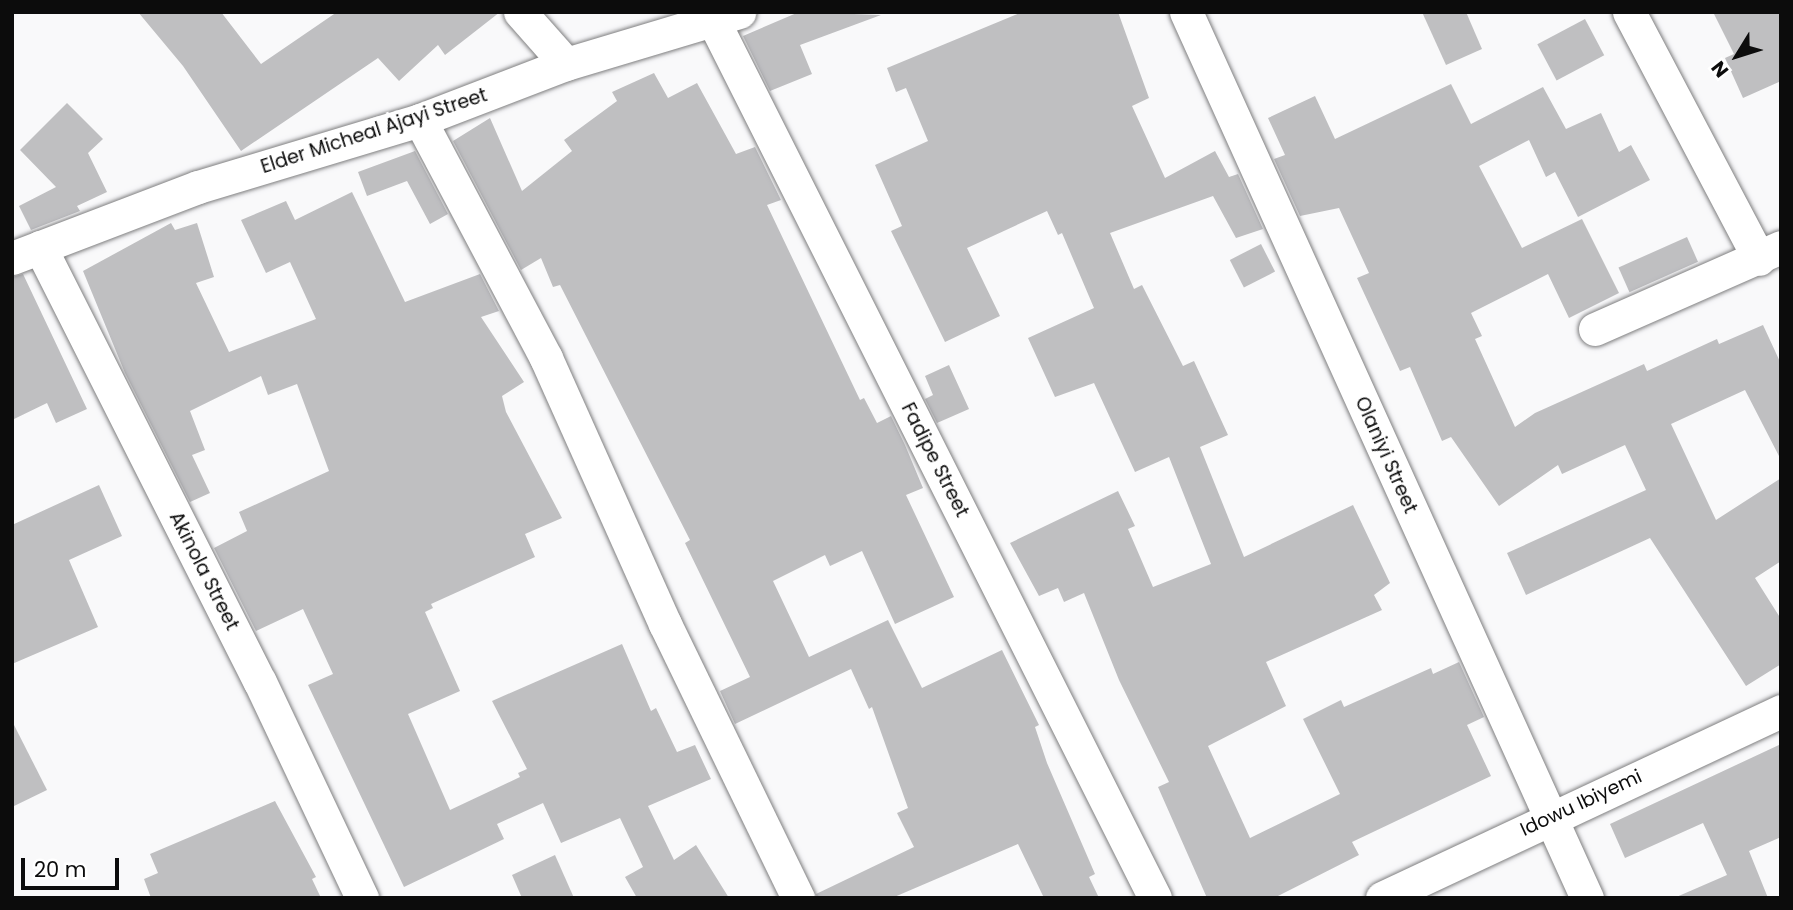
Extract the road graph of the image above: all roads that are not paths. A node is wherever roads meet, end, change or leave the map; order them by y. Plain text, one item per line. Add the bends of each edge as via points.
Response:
1 (520, 12) edge
2 (1186, 12) edge
3 (1629, 12) edge
4 (727, 17) edge
5 (566, 64) junction
6 (420, 120) junction
7 (26, 252) edge
8 (1770, 253) edge
9 (1595, 329) dead end
10 (1781, 710) edge
11 (1550, 817) junction
12 (362, 898) edge
13 (798, 898) edge
14 (1155, 898) edge
15 (1382, 898) edge
16 (1587, 898) edge

1 - 5 street
2 - 11 street, Olaniyi Street
3 - 8 street
4 - 5 street, Elder Micheal Ajayi Street
4 - 14 street, Fadipe Street
5 - 6 street, Elder Micheal Ajayi Street
6 - 7 street, Elder Micheal Ajayi Street via 198,187
6 - 13 street via 545,358 665,624
7 - 12 street, Akinola Street via 260,682
8 - 9 street
10 - 11 street, Idowu Ibiyemi
11 - 15 street, Idowu Ibiyemi
11 - 16 street, Olaniyi Street

